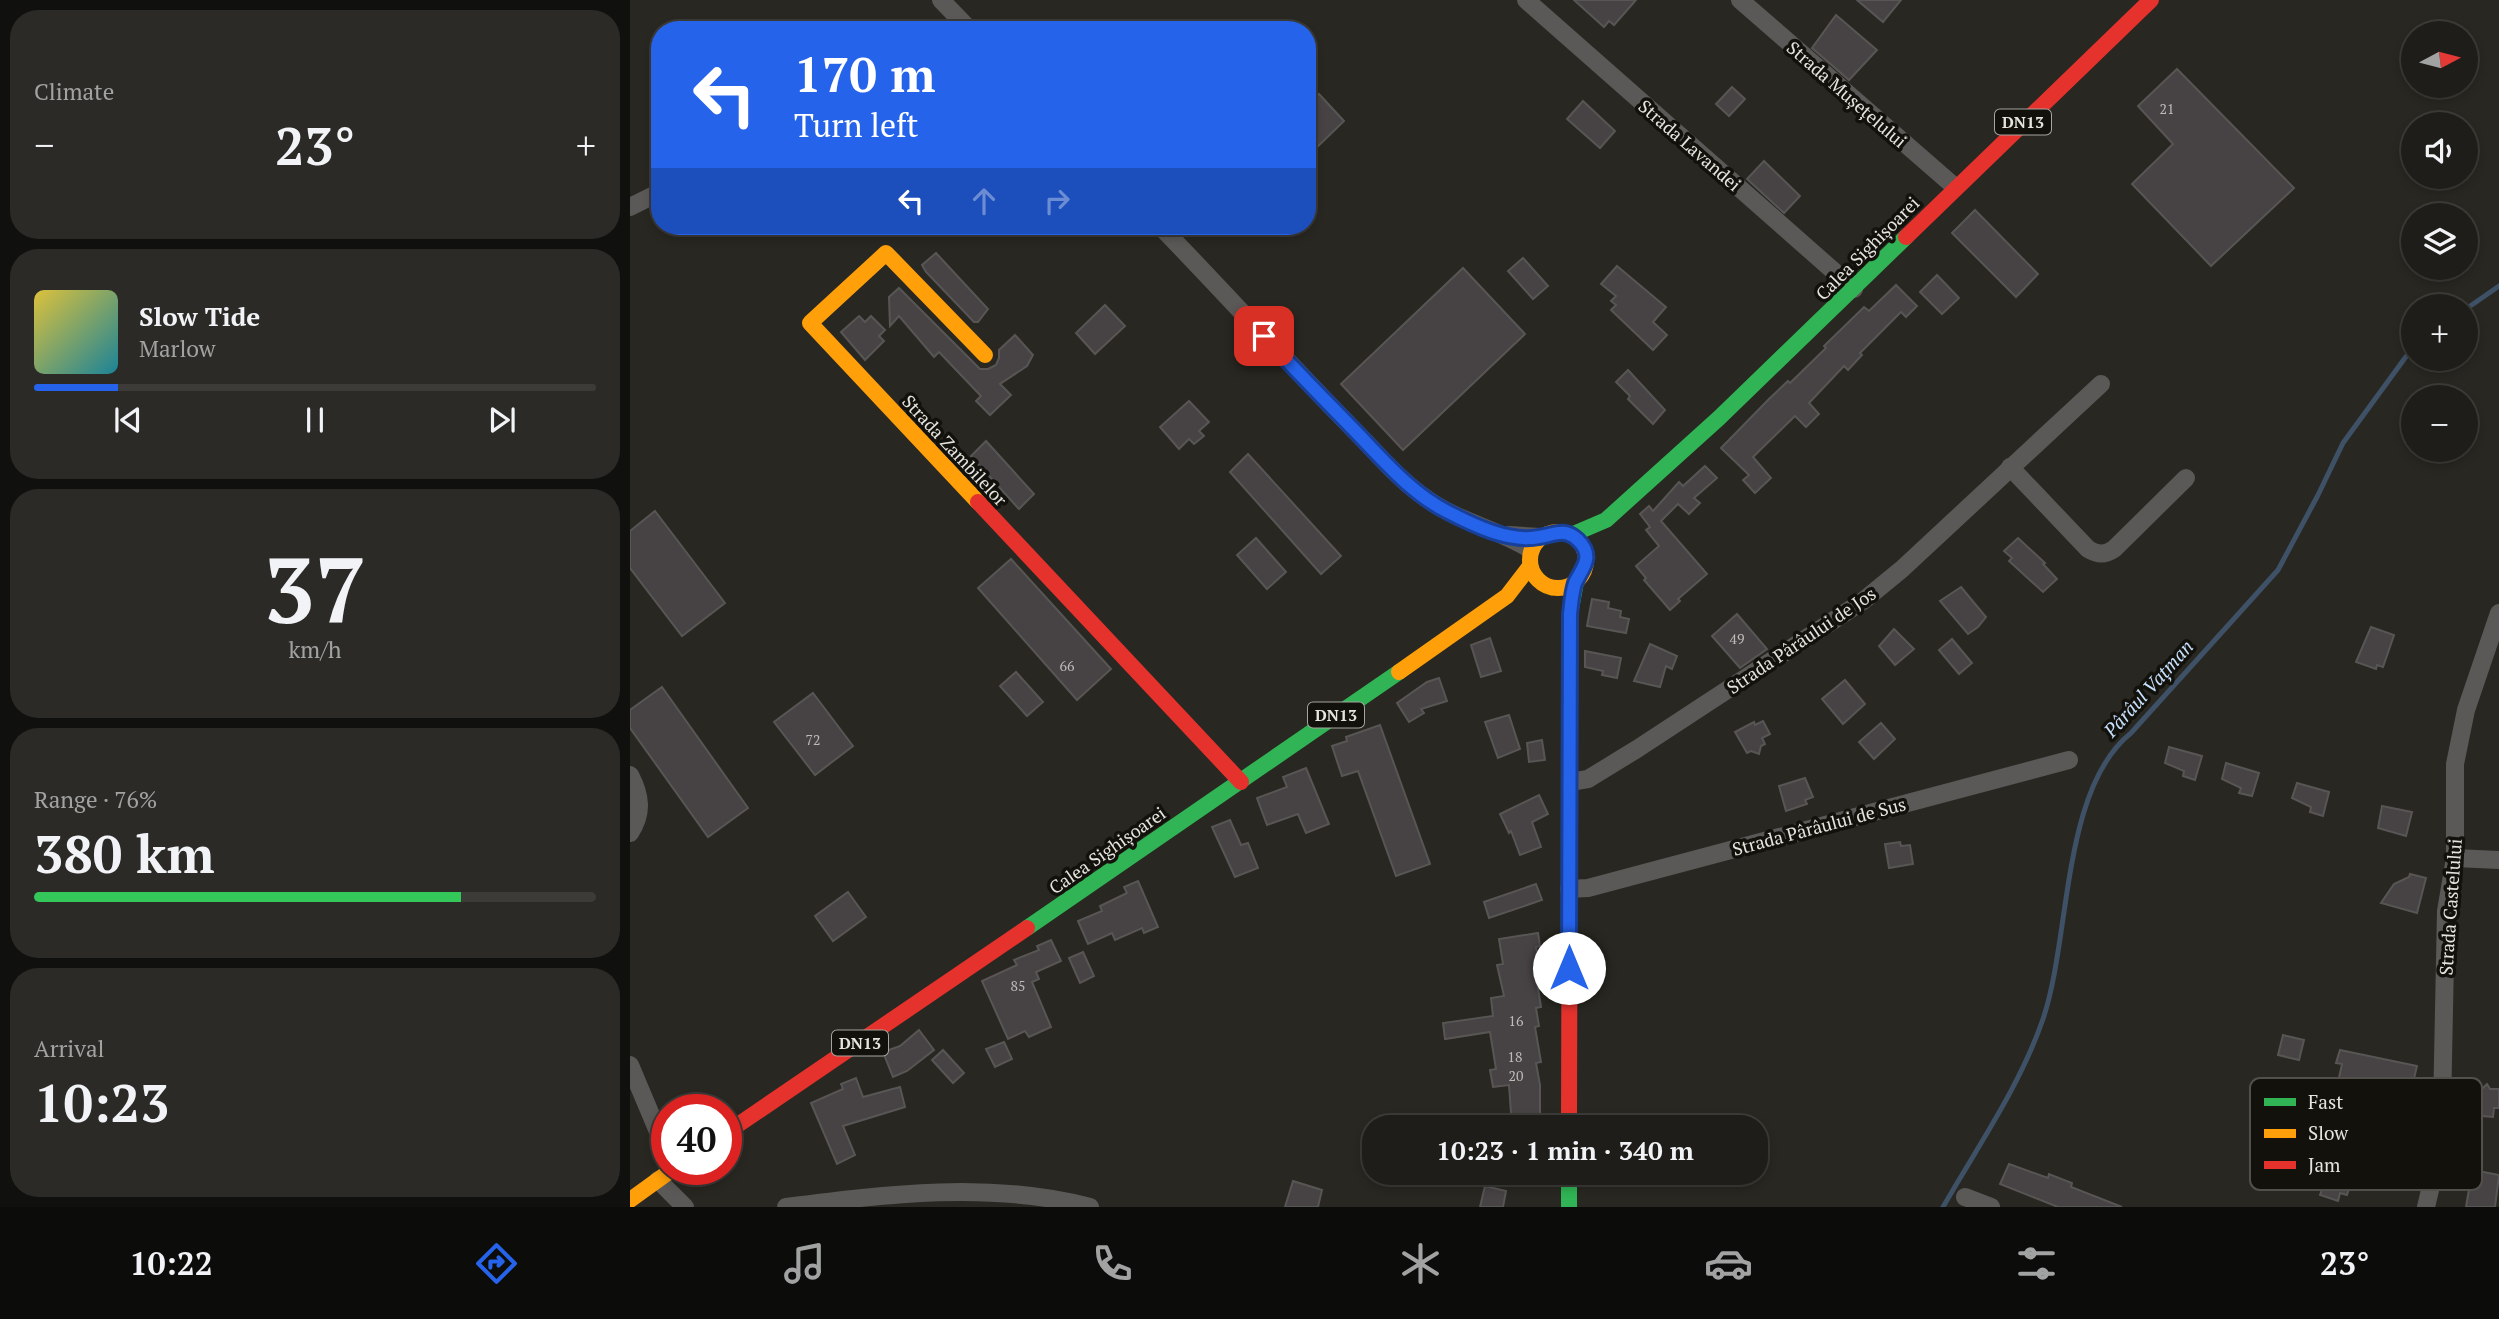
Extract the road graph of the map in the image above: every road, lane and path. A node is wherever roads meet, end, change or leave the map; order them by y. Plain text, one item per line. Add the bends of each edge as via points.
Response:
1 (941, 0) edge
2 (1526, 0) edge
3 (1740, 0) edge
4 (2151, 0) edge
5 (961, 21) edge
6 (1955, 187) junction
7 (651, 196) edge
8 (630, 207) edge
9 (1168, 235) edge
10 (1854, 289) junction
11 (985, 355) dead end
12 (2101, 384) dead end
13 (2010, 467) junction
14 (2186, 478) dead end
15 (1606, 520) junction
16 (1571, 535) junction
17 (1534, 551) junction
18 (1585, 553) junction
19 (1576, 582) junction
20 (1550, 586) junction
21 (1507, 596) junction
22 (2499, 613) edge
23 (1570, 614) junction
24 (2068, 760) dead end
25 (630, 775) edge
26 (1241, 782) junction
27 (1570, 782) junction
28 (630, 833) edge
29 (2455, 858) junction
30 (2499, 860) edge
31 (1569, 889) junction
32 (630, 1065) edge
33 (2443, 1078) edge
34 (651, 1115) edge
35 (1569, 1115) edge
36 (742, 1122) edge
37 (651, 1185) edge
38 (663, 1185) edge
39 (1569, 1185) edge
40 (1965, 1197) dead end
41 (630, 1200) edge
42 (685, 1207) edge
43 (786, 1207) edge
44 (1090, 1207) edge
45 (1569, 1207) edge
46 (1991, 1207) edge

1 - 5 street
2 - 10 street, Strada Lavandei
3 - 6 street, Strada Mușețelului
4 - 6 main road, Calea Sighișoarei / DN13
6 - 10 main road, Calea Sighișoarei / DN13
7 - 8 street
9 - 17 street via 1405,481 1447,512 1507,535
10 - 15 main road, Calea Sighișoarei / DN13
11 - 26 main road, Strada Zambilelor via 886,253 810,323
12 - 13 street, Strada Pârâului de Jos
13 - 14 street via 2097,554 2114,549
13 - 27 street, Strada Pârâului de Jos via 1863,601 1588,779
15 - 16 main road, Calea Sighișoarei / DN13
15 - 18 main road, Calea Sighișoarei / DN13
16 - 17 main road, DN13 via 1555,531
16 - 18 main road
17 - 20 main road via 1535,576
17 - 21 main road, Calea Sighișoarei / DN13
18 - 19 main road, DN13 via 1583,574
19 - 20 main road, DN13
19 - 23 main road
20 - 21 main road, Calea Sighișoarei / DN13
20 - 23 main road
21 - 26 main road, Calea Sighișoarei / DN13
22 - 29 street, Strada Castelului via 2466,710 2455,764
23 - 27 main road
24 - 31 street, Strada Pârâului de Sus via 1588,888
25 - 28 street via 639,795 640,816
26 - 36 main road, Calea Sighișoarei / DN13
27 - 31 main road
29 - 30 street
29 - 33 street, Strada Castelului via 2446,911
31 - 35 main road
32 - 34 street
37 - 41 main road
38 - 42 street
39 - 45 main road
40 - 46 street
43 - 44 street via 980,1191 1060,1199

